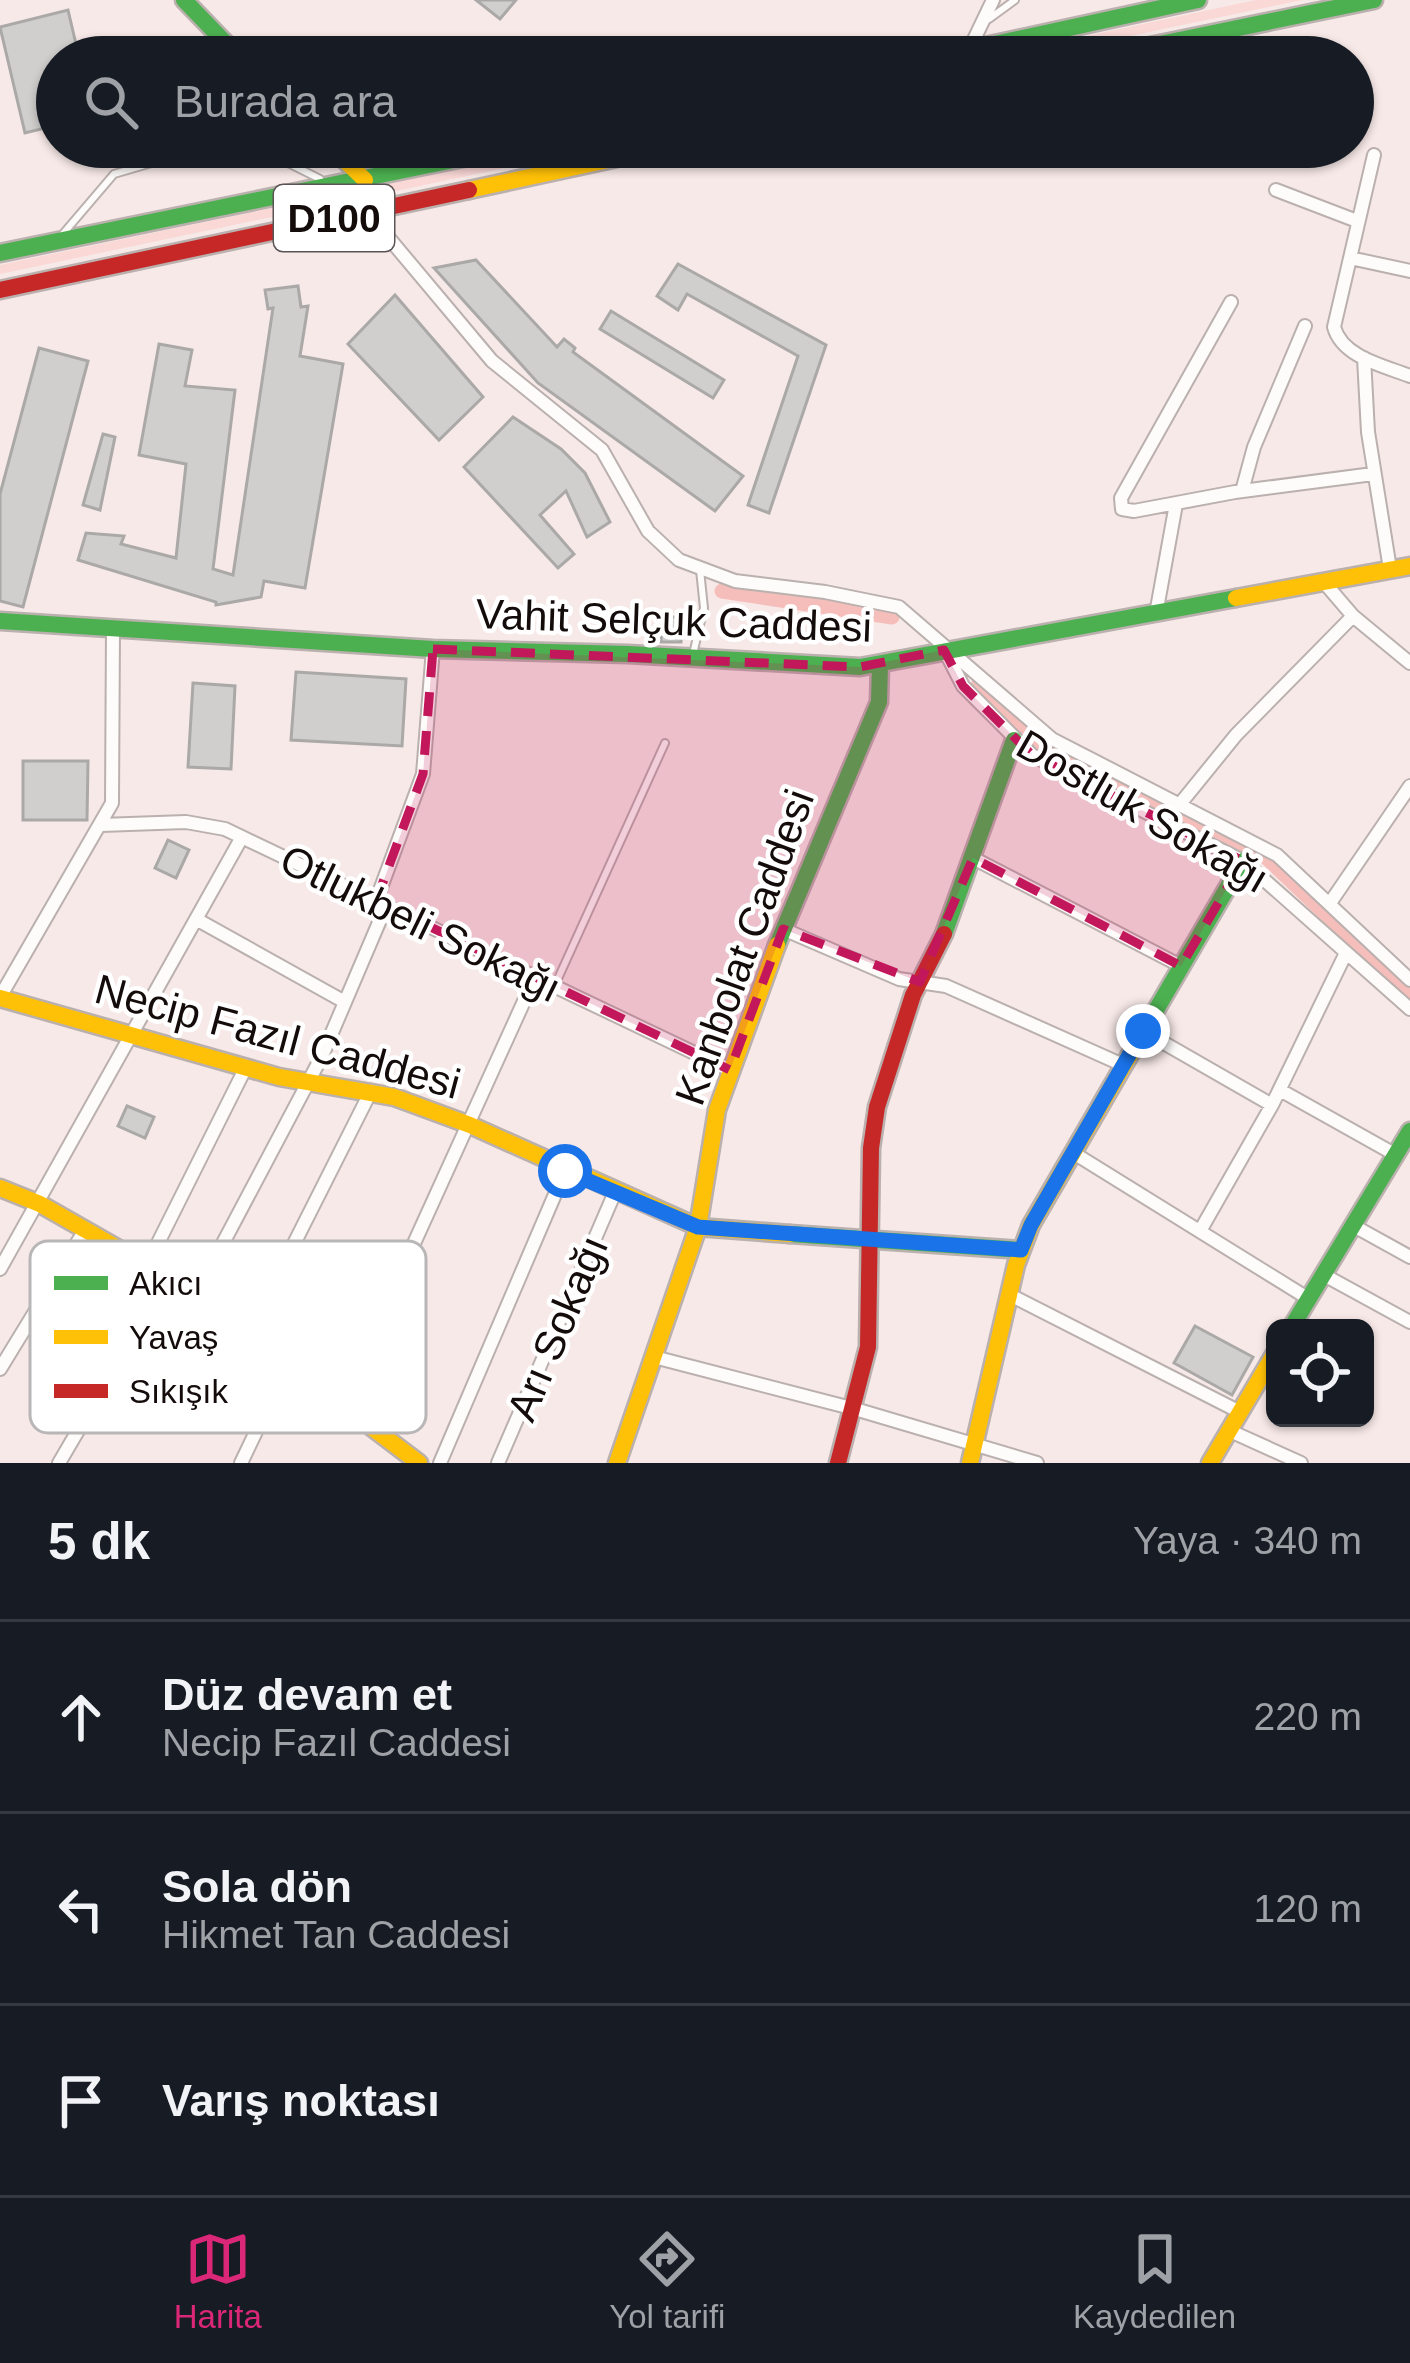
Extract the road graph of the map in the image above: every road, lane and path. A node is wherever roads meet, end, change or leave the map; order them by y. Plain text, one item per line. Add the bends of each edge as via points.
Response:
1 (184, 0) edge
2 (994, 0) edge
3 (1016, 0) edge
4 (1198, 0) edge
5 (1374, 0) edge
6 (981, 25) junction
7 (219, 36) edge
8 (976, 36) edge
9 (1033, 36) edge
10 (1199, 36) edge
11 (134, 168) edge
12 (298, 168) edge
13 (352, 168) edge
14 (419, 168) edge
15 (569, 168) edge
16 (1371, 168) edge
17 (364, 180) junction
18 (334, 186) junction
19 (1276, 190) dead end
20 (366, 211) junction
21 (1357, 221) junction
22 (58, 241) junction
23 (0, 253) edge
24 (1350, 257) junction
25 (1410, 271) edge
26 (0, 290) edge
27 (1231, 302) dead end
28 (1304, 326) dead end
29 (1364, 358) junction
30 (1410, 376) edge
31 (1373, 474) junction
32 (1241, 491) junction
33 (1176, 504) junction
34 (1410, 566) edge
35 (1390, 569) junction
36 (700, 570) junction
37 (1323, 581) junction
38 (1156, 614) junction
39 (1353, 616) junction
40 (0, 621) edge
41 (113, 629) junction
42 (434, 649) junction
43 (944, 650) junction
44 (692, 657) junction
45 (1410, 663) edge
46 (880, 664) junction
47 (1014, 740) junction
48 (665, 743) dead end
49 (1410, 786) edge
50 (1180, 804) junction
51 (101, 825) junction
52 (242, 837) junction
53 (973, 858) junction
54 (1243, 861) junction
55 (1330, 903) junction
56 (381, 904) junction
57 (196, 920) junction
58 (783, 929) junction
59 (1345, 955) junction
60 (1181, 966) junction
61 (535, 977) junction
62 (1410, 980) edge
63 (920, 982) junction
64 (555, 987) junction
65 (0, 998) edge
66 (343, 1001) junction
67 (1410, 1009) edge
68 (1143, 1031) junction
69 (133, 1035) junction
70 (1123, 1065) junction
71 (246, 1066) junction
72 (730, 1070) junction
73 (309, 1082) junction
74 (1280, 1090) junction
75 (371, 1091) junction
76 (1272, 1105) junction
77 (470, 1125) junction
78 (1410, 1131) edge
79 (1072, 1152) junction
80 (1402, 1152) edge
81 (565, 1171) junction
82 (0, 1188) edge
83 (616, 1192) junction
84 (40, 1204) junction
85 (1354, 1226) junction
86 (698, 1227) junction
87 (85, 1230) junction
88 (1200, 1231) junction
89 (868, 1239) junction
90 (78, 1241) edge
91 (105, 1241) edge
92 (158, 1241) edge
93 (224, 1241) edge
94 (295, 1241) edge
95 (416, 1241) edge
96 (1021, 1250) junction
97 (1410, 1257) edge
98 (0, 1270) edge
99 (1324, 1275) junction
100 (1010, 1295) junction
101 (1309, 1299) junction
102 (1297, 1319) edge
103 (30, 1320) edge
104 (1410, 1322) edge
105 (654, 1357) junction
106 (1266, 1367) edge
107 (0, 1369) edge
108 (855, 1409) junction
109 (1238, 1411) junction
110 (1228, 1430) junction
111 (77, 1433) edge
112 (256, 1433) edge
113 (377, 1433) edge
114 (976, 1444) junction
115 (410, 1460) edge
116 (59, 1463) edge
117 (241, 1463) edge
118 (440, 1463) edge
119 (498, 1463) edge
120 (617, 1463) edge
121 (838, 1463) edge
122 (970, 1463) edge
123 (1037, 1463) edge
124 (1210, 1463) edge
125 (1301, 1463) edge

1 - 7 main road
2 - 6 street
3 - 6 lane
4 - 9 main road
5 - 10 main road
6 - 8 street
11 - 22 lane via 114,174
12 - 18 lane
13 - 17 main road
14 - 17 main road, D100
15 - 20 main road, D100
16 - 21 street
17 - 18 main road, D100
18 - 22 main road, D100
19 - 21 street
20 - 26 main road, D100
20 - 36 street, Dostluk Sokağı via 492,361 602,450 660,546
21 - 24 street
22 - 23 main road, D100
24 - 25 street
24 - 29 street via 1334,327
27 - 33 street via 1119,505 1128,511
28 - 32 street
29 - 30 street
29 - 31 street
31 - 32 street
31 - 35 street
32 - 33 street
33 - 38 street
34 - 35 main road, Vahit Selçuk Caddesi
35 - 37 main road, Vahit Selçuk Caddesi
36 - 43 street, Dostluk Sokağı via 898,607
36 - 44 lane via 704,608
37 - 38 main road, Vahit Selçuk Caddesi
37 - 39 street
38 - 43 main road, Vahit Selçuk Caddesi
39 - 45 street
39 - 50 street
40 - 41 main road, Vahit Selçuk Caddesi
41 - 42 main road, Vahit Selçuk Caddesi
41 - 51 street via 114,785
42 - 44 main road, Vahit Selçuk Caddesi
42 - 56 street via 423,774
43 - 46 main road, Vahit Selçuk Caddesi
43 - 47 street, Dostluk Sokağı via 963,686
43 - 50 street, Dostluk Sokağı via 1052,739
44 - 46 main road, Vahit Selçuk Caddesi
46 - 58 main road, Kanbolat Caddesi via 879,701
47 - 53 main road
47 - 54 street, Dostluk Sokağı via 1052,768
48 - 64 lane
49 - 55 street
50 - 55 street, Dostluk Sokağı via 1277,855
51 - 52 street, Otlukbeli Sokağı via 202,823
51 - 65 street
52 - 56 street, Otlukbeli Sokağı
52 - 57 street
53 - 60 street
53 - 63 main road
54 - 59 street, Dostluk Sokağı
54 - 60 main road
55 - 62 street, Dostluk Sokağı
56 - 61 street, Otlukbeli Sokağı
56 - 66 street
57 - 66 street
57 - 69 street
58 - 63 street
58 - 72 main road, Kanbolat Caddesi
59 - 67 street, Dostluk Sokağı
59 - 74 street
60 - 68 main road
61 - 64 street, Otlukbeli Sokağı
61 - 77 street
63 - 70 street via 946,986
63 - 89 main road via 877,1107
64 - 72 street, Otlukbeli Sokağı
65 - 69 main road, Necip Fazıl Caddesi
66 - 73 street
68 - 70 main road
68 - 76 street
69 - 71 main road, Necip Fazıl Caddesi
69 - 84 street
70 - 79 main road
71 - 73 main road, Necip Fazıl Caddesi
71 - 92 street
72 - 86 main road, Kanbolat Caddesi
73 - 75 main road, Necip Fazıl Caddesi
73 - 93 street
74 - 76 street
74 - 80 street
75 - 77 main road, Necip Fazıl Caddesi
75 - 94 street
76 - 88 street
77 - 81 main road, Necip Fazıl Caddesi
77 - 95 street
78 - 80 main road
79 - 88 street
79 - 96 main road
80 - 85 main road
81 - 83 main road, Necip Fazıl Caddesi
81 - 118 street
82 - 84 main road
83 - 86 main road, Necip Fazıl Caddesi
83 - 119 street, Arı Sokağı
84 - 87 main road
84 - 98 street
85 - 97 street
85 - 99 main road
86 - 89 main road, Necip Fazıl Caddesi
86 - 105 main road, Kanbolat Caddesi
87 - 90 street
87 - 91 main road
88 - 101 street
89 - 96 main road, Necip Fazıl Caddesi
89 - 108 main road via 868,1347
96 - 100 main road
99 - 101 main road
99 - 104 street
100 - 109 street
100 - 114 main road
101 - 102 main road
103 - 107 street
105 - 108 street
105 - 120 main road, Kanbolat Caddesi
106 - 109 main road
108 - 114 street
108 - 121 main road
109 - 110 main road
110 - 124 main road
110 - 125 street
111 - 116 street
112 - 117 street
113 - 115 main road
114 - 122 main road
114 - 123 street

